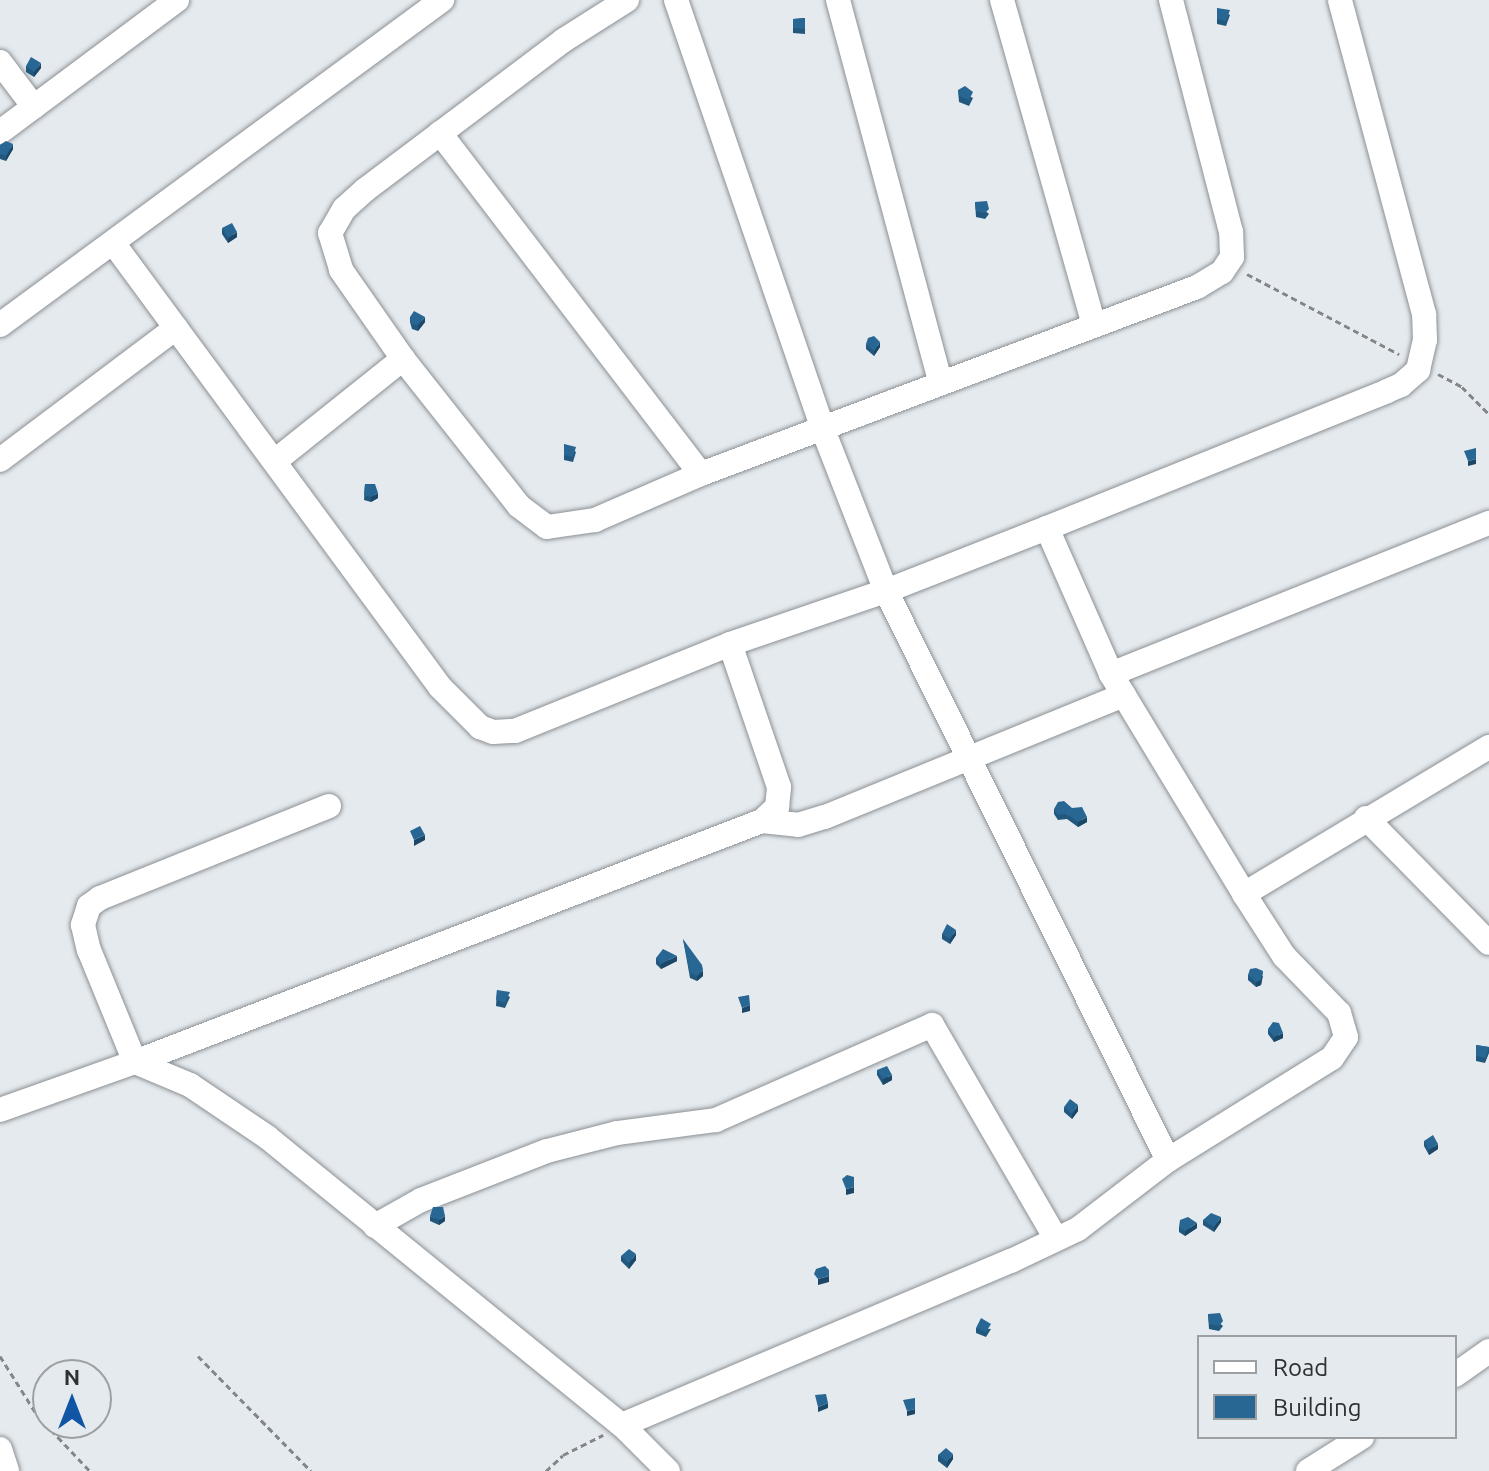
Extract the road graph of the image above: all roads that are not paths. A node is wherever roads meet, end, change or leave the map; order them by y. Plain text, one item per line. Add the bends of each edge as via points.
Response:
1 (442, 0) edge
2 (627, 0) edge
3 (676, 0) edge
4 (838, 0) edge
5 (1002, 0) edge
6 (1171, 0) edge
7 (1340, 0) edge
8 (165, 4) edge
9 (0, 62) edge
10 (34, 107) junction
11 (0, 132) edge
12 (440, 133) junction
13 (114, 244) junction
14 (0, 325) edge
15 (1094, 325) junction
16 (176, 328) junction
17 (403, 359) junction
18 (940, 381) junction
19 (822, 427) junction
20 (0, 460) edge
21 (275, 461) junction
22 (701, 474) junction
23 (1489, 523) edge
24 (1047, 528) junction
25 (886, 591) junction
26 (730, 644) junction
27 (1117, 684) junction
28 (1489, 747) edge
29 (968, 760) junction
30 (329, 806) dead end
31 (1366, 818) junction
32 (762, 821) junction
33 (1244, 894) junction
34 (1489, 943) edge
35 (135, 1062) junction
36 (0, 1110) edge
37 (1168, 1160) junction
38 (375, 1226) junction
39 (1056, 1239) junction
40 (1489, 1351) edge
41 (1457, 1374) edge
42 (622, 1425) junction
43 (1359, 1439) edge
44 (0, 1449) edge
45 (7, 1471) edge
46 (668, 1471) edge
47 (1308, 1471) edge

1 - 13 street
2 - 12 street
3 - 19 street
4 - 18 street
5 - 15 street
6 - 15 street via 1228,216 1229,265 1197,287
7 - 24 street via 1424,314 1419,364 1401,385
8 - 10 street
9 - 10 street
10 - 11 street
12 - 17 street via 357,197 330,233 341,270
12 - 22 street
13 - 14 street
13 - 16 street
15 - 18 street
16 - 20 street
16 - 21 street
17 - 21 street
17 - 22 street via 519,506 547,527 595,520
18 - 19 street
19 - 22 street
19 - 25 street
21 - 26 street via 440,687 480,727 515,731
23 - 27 street
24 - 25 street
24 - 27 street
25 - 26 street
25 - 29 street
26 - 32 street via 779,787 777,807
27 - 29 street
27 - 33 street
28 - 31 street
29 - 32 street via 798,825
29 - 37 street
30 - 35 street via 89,906 83,925 89,950
31 - 33 street
31 - 34 street
32 - 35 street
33 - 37 street via 1284,956 1339,1013 1346,1037 1332,1058
35 - 36 street
35 - 38 street via 169,1074 221,1104
37 - 39 street via 1122,1198
38 - 39 street via 421,1200 547,1151 617,1133 716,1120 932,1025
38 - 42 street
39 - 42 street
40 - 41 street
42 - 46 street
43 - 47 street
44 - 45 street

